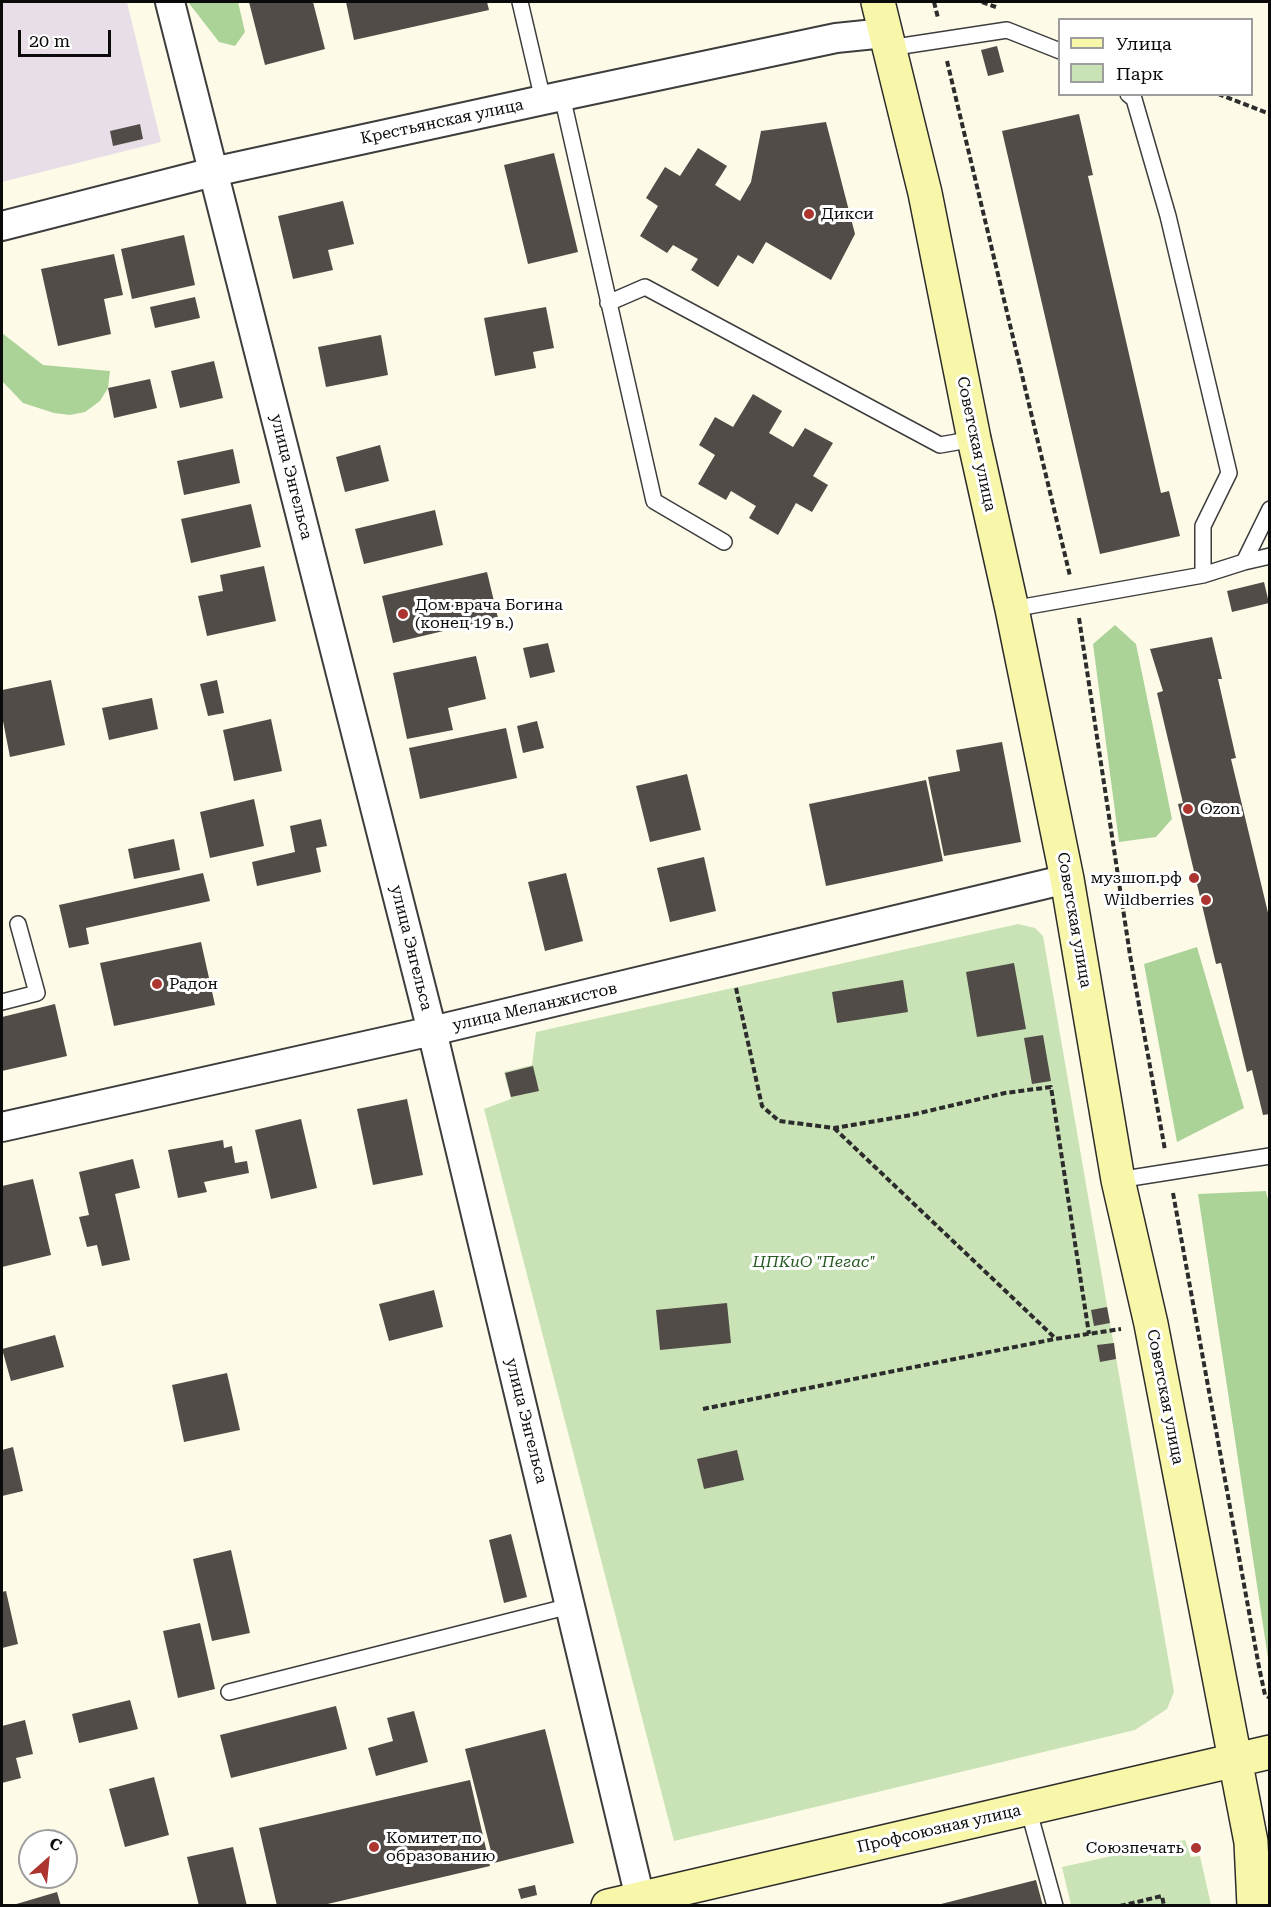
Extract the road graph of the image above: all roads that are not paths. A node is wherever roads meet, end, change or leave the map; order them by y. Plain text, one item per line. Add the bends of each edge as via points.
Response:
1 (171, 2) edge
2 (520, 2) edge
3 (878, 2) edge
4 (887, 40) junction
5 (1058, 51) edge
6 (1130, 96) edge
7 (553, 98) junction
8 (213, 172) junction
9 (2, 226) edge
10 (608, 303) junction
11 (974, 439) junction
12 (1269, 509) edge
13 (724, 542) dead end
14 (1269, 556) edge
15 (1244, 562) junction
16 (1203, 575) junction
17 (1012, 609) junction
18 (1067, 879) junction
19 (18, 924) dead end
20 (2, 1002) edge
21 (432, 1031) junction
22 (2, 1127) edge
23 (1269, 1156) edge
24 (1118, 1180) junction
25 (570, 1606) junction
26 (229, 1692) dead end
27 (1269, 1752) edge
28 (1234, 1760) junction
29 (1028, 1808) junction
30 (1251, 1842) junction
31 (1269, 1885) edge
32 (640, 1898) junction
33 (608, 1905) edge
34 (1055, 1905) edge
35 (1254, 1905) edge

1 - 8 street, улица Энгельса
2 - 7 lane
3 - 4 main road, Советская улица
4 - 5 lane via 942,40 1007,30
4 - 7 street, Крестьянская улица via 836,38
4 - 11 main road, Советская улица via 925,193
6 - 16 lane via 1168,216 1229,473 1203,526
7 - 8 street, Крестьянская улица
7 - 10 lane
8 - 9 street, Крестьянская улица
8 - 21 street, улица Энгельса
10 - 11 lane via 645,287 939,445
10 - 13 lane via 654,501
11 - 17 main road, Советская улица
12 - 15 lane
14 - 15 lane
15 - 16 lane
16 - 17 lane
17 - 18 main road, Советская улица
18 - 21 street, улица Меланжистов
18 - 24 main road, Советская улица
19 - 20 lane via 37,993
21 - 22 street, улица Меланжистов
21 - 25 street, улица Энгельса
23 - 24 lane
24 - 28 main road, Советская улица via 1151,1324
25 - 26 lane
25 - 32 street, улица Энгельса
27 - 28 main road, Профсоюзная улица
28 - 29 main road, Профсоюзная улица
28 - 30 main road, Советская улица
29 - 32 main road, Профсоюзная улица
29 - 34 lane
30 - 31 main road, Советская улица
30 - 35 main road, Советская улица
32 - 33 main road, Профсоюзная улица

